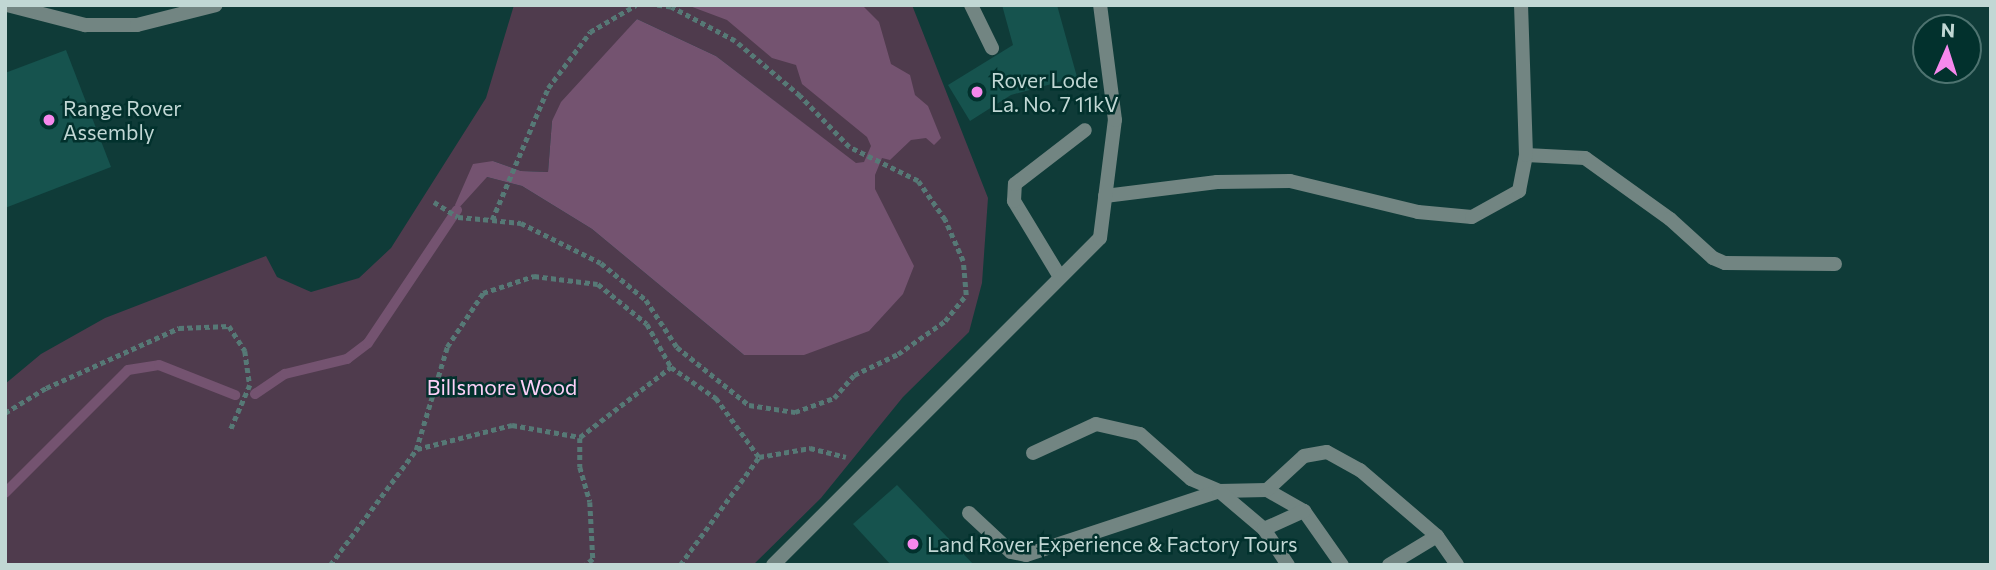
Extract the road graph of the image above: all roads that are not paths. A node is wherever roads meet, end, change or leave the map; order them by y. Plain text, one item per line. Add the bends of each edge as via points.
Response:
1 (7, 5) edge
2 (216, 5) edge
3 (971, 5) edge
4 (1100, 5) edge
5 (1521, 5) edge
6 (992, 48) dead end
7 (1085, 130) dead end
8 (1526, 155) junction
9 (1105, 196) junction
10 (1835, 264) dead end
11 (1060, 277) junction
12 (1033, 453) dead end
13 (1267, 490) junction
14 (1219, 491) junction
15 (1304, 511) junction
16 (969, 513) dead end
17 (1264, 529) junction
18 (1437, 536) junction
19 (1454, 563) edge
20 (773, 565) edge
21 (1288, 565) edge
22 (1342, 565) edge
23 (1389, 565) edge

1 - 2 lane via 85,26 138,25
3 - 6 lane
4 - 9 lane via 1115,120
5 - 8 lane
7 - 11 lane via 1015,184 1014,201
8 - 9 lane via 1519,191 1472,217 1418,212 1290,181 1217,182
8 - 10 lane via 1585,158 1725,263
9 - 11 lane via 1100,238
11 - 20 lane
12 - 14 lane via 1096,424 1140,434 1191,479
13 - 14 lane
13 - 15 lane
13 - 18 lane via 1304,456 1326,452 1360,470
14 - 16 lane via 1026,555 1011,552
14 - 17 lane
15 - 17 lane
15 - 22 lane
17 - 21 lane
18 - 19 lane
18 - 23 lane

